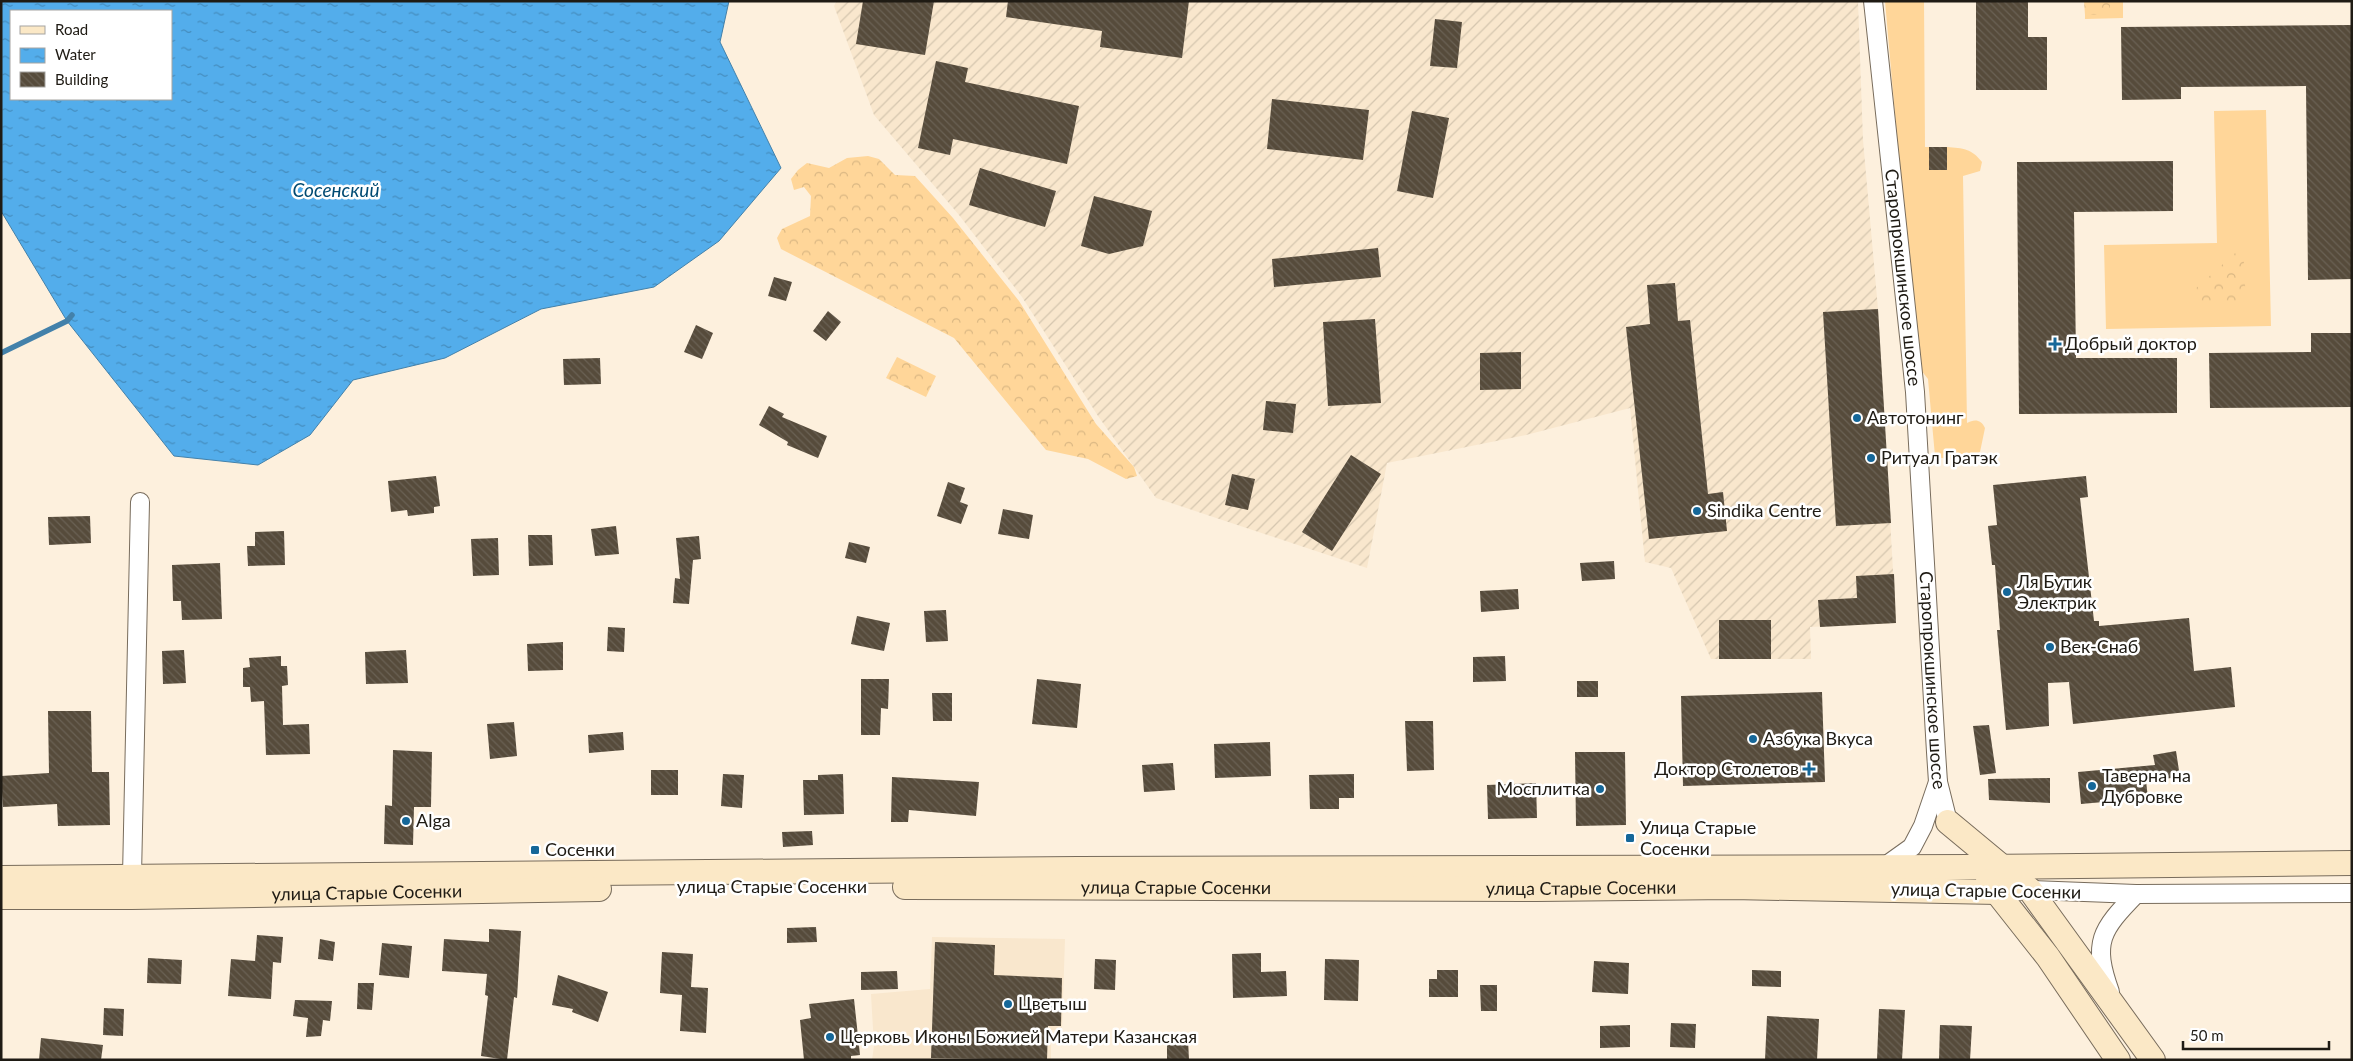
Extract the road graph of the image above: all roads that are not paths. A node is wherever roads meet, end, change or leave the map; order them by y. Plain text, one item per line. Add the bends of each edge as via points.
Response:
1 (1873, 1) edge
2 (140, 502) dead end
3 (1938, 782) junction
4 (1948, 822) joint
5 (2352, 863) edge
6 (1884, 867) junction
7 (1987, 867) junction
8 (132, 876) junction
9 (1, 878) edge
10 (2030, 890) junction
11 (1998, 892) junction
12 (2352, 893) edge
13 (2136, 894) junction
14 (1, 897) edge
15 (2150, 1056) edge
16 (2118, 1060) edge

1 - 3 street, Старопрокшинское шоссе via 1915,392
2 - 8 street
3 - 4 street, Старопрокшинское шоссе
3 - 6 street via 1912,847
4 - 7 main road, Старопрокшинское шоссе
5 - 7 main road, улица Старые Сосенки
6 - 7 main road, улица Старые Сосенки
6 - 8 main road, улица Старые Сосенки
7 - 10 main road, Старопрокшинское шоссе
7 - 11 main road, Старопрокшинское шоссе
8 - 9 main road, улица Старые Сосенки
10 - 11 street, улица Старые Сосенки
10 - 13 street, улица Старые Сосенки
10 - 15 main road, Старопрокшинское шоссе
11 - 14 main road, улица Старые Сосенки via 1732,887 913,886
11 - 16 main road, Старопрокшинское шоссе via 2048,957
12 - 13 street, улица Старые Сосенки
13 - 15 street via 2109,921 2100,945 2102,971 2111,994

